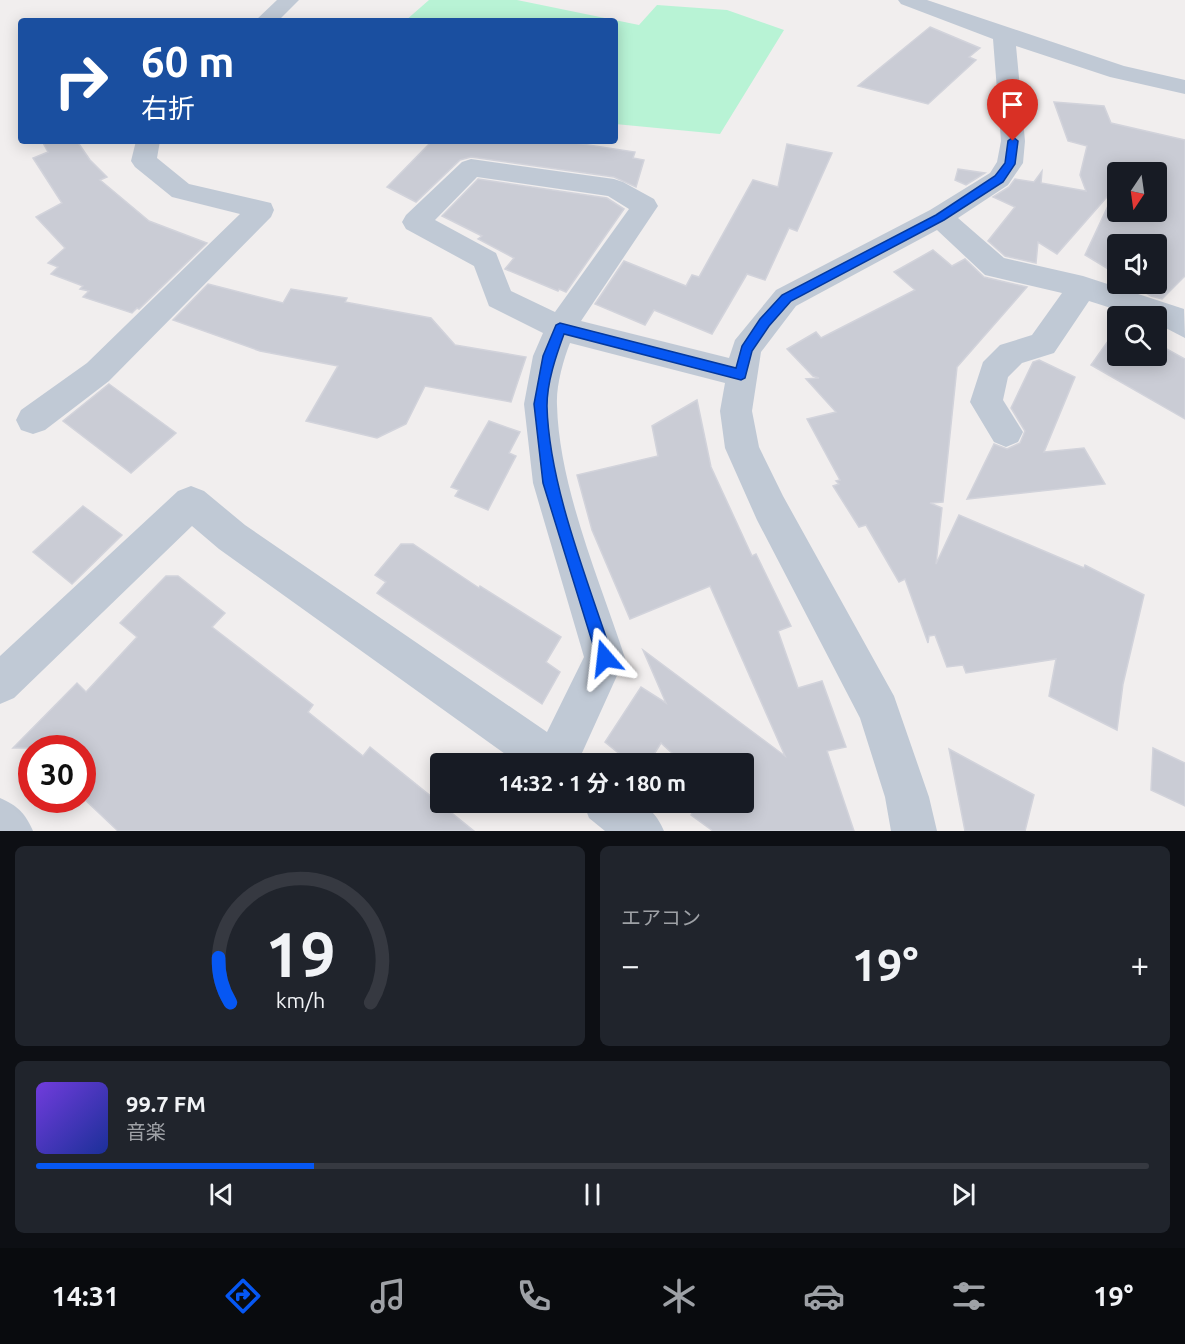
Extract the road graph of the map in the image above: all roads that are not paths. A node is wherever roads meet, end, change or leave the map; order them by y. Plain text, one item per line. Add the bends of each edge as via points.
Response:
1 (289, 0) edge
2 (908, 0) edge
3 (269, 18) edge
4 (1004, 34) junction
5 (1185, 65) edge
6 (1118, 72) junction
7 (1185, 87) edge
8 (147, 144) edge
9 (940, 217) junction
10 (1083, 287) junction
11 (1185, 326) edge
12 (560, 328) junction
13 (741, 374) junction
14 (33, 420) dead end
15 (1006, 432) dead end
16 (0, 684) edge
17 (542, 753) edge
18 (561, 753) edge
19 (619, 813) edge
20 (0, 821) edge
21 (10, 831) edge
22 (641, 831) edge
23 (914, 831) edge

1 - 3 street
2 - 4 street
4 - 6 street
4 - 9 street via 1013,141 1010,164 999,179
5 - 6 street
6 - 7 street
8 - 14 street via 144,161 181,191 261,210 98,372
9 - 10 street via 995,267
9 - 13 street via 786,298 746,349
10 - 11 street via 1173,317
10 - 15 street via 1043,344 1011,354 994,371 986,402
12 - 12 street via 645,206 614,188 471,168 416,222 486,260 499,298
12 - 13 street
12 - 18 street via 549,356 540,404 550,483 605,658
13 - 23 street via 736,411 742,448 879,711
16 - 17 street via 191,503 232,537
19 - 22 street
20 - 21 street

